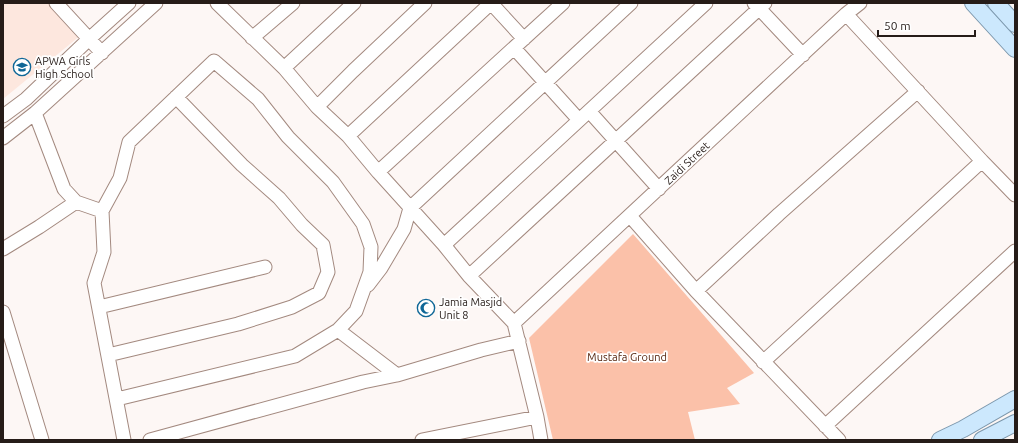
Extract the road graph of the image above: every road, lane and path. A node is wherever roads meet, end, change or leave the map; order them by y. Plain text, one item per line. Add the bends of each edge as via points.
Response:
1 (129, 3) edge
2 (156, 3) edge
3 (293, 3) edge
4 (354, 3) edge
5 (425, 3) edge
6 (491, 3) edge
7 (563, 3) edge
8 (631, 3) edge
9 (706, 3) edge
10 (860, 3) edge
11 (973, 3) edge
12 (996, 3) edge
13 (60, 4) edge
14 (219, 4) edge
15 (759, 5) edge
16 (846, 14) junction
17 (1015, 24) edge
18 (252, 38) junction
19 (89, 39) junction
20 (519, 43) junction
21 (1015, 50) edge
22 (102, 53) junction
23 (802, 54) junction
24 (284, 68) junction
25 (545, 82) junction
26 (918, 91) junction
27 (176, 97) junction
28 (317, 107) junction
29 (589, 111) junction
30 (34, 113) junction
31 (3, 116) edge
32 (579, 120) junction
33 (348, 136) junction
34 (3, 138) edge
35 (616, 141) junction
36 (982, 161) junction
37 (378, 172) junction
38 (659, 189) junction
39 (1015, 195) edge
40 (76, 202) junction
41 (410, 208) junction
42 (102, 211) junction
43 (630, 216) junction
44 (444, 245) junction
45 (3, 249) edge
46 (1015, 251) edge
47 (264, 267) dead end
48 (469, 276) junction
49 (696, 291) junction
50 (363, 292) junction
51 (99, 307) junction
52 (3, 313) edge
53 (514, 323) junction
54 (338, 330) junction
55 (519, 341) junction
56 (108, 355) junction
57 (763, 362) junction
58 (397, 375) junction
59 (117, 399) junction
60 (1015, 399) edge
61 (537, 417) junction
62 (1015, 423) edge
63 (825, 426) junction
64 (42, 440) edge
65 (124, 440) edge
66 (150, 440) edge
67 (422, 440) edge
68 (541, 440) edge
69 (838, 440) edge
70 (940, 440) edge
71 (982, 440) edge

1 - 19 street
2 - 22 street
3 - 18 street
4 - 24 street
5 - 28 street
6 - 20 street
6 - 33 street
7 - 20 street
8 - 25 street
9 - 29 street
10 - 16 street, Zaidi Street
11 - 21 main road
12 - 17 main road
13 - 19 street
14 - 18 street
15 - 23 street
15 - 35 street
16 - 23 street, Zaidi Street
16 - 26 street
18 - 24 street
19 - 22 street
19 - 31 street via 26,99
20 - 25 street
20 - 37 street
22 - 30 street
23 - 38 street, Zaidi Street
24 - 28 street
25 - 32 street
25 - 41 street
26 - 36 street
26 - 49 street
27 - 42 street via 129,142 120,178
27 - 50 street via 214,61 258,99 288,136 333,182 363,224 371,247 370,272
27 - 56 street via 242,165 279,198 322,245 328,272 319,293 292,307 238,324
28 - 33 street
29 - 32 street
29 - 35 street
30 - 34 street
30 - 40 street via 64,189
32 - 44 street
33 - 37 street
35 - 38 street
35 - 48 street
36 - 39 street
36 - 57 street
37 - 41 street
38 - 43 street, Zaidi Street
40 - 42 street
40 - 45 street
41 - 44 street
41 - 50 street via 404,229
42 - 51 street via 104,252 94,283
43 - 49 street
43 - 53 street, Zaidi Street
44 - 48 street
46 - 63 street
47 - 51 street
48 - 53 street
49 - 57 street
50 - 54 street via 356,311
51 - 56 street
52 - 64 street
53 - 55 street
54 - 58 street
54 - 59 street via 295,356
55 - 58 street
55 - 61 street
56 - 59 street
57 - 63 street
58 - 66 street
59 - 65 street
60 - 70 main road
61 - 67 street
61 - 68 street
62 - 71 main road
63 - 69 street

